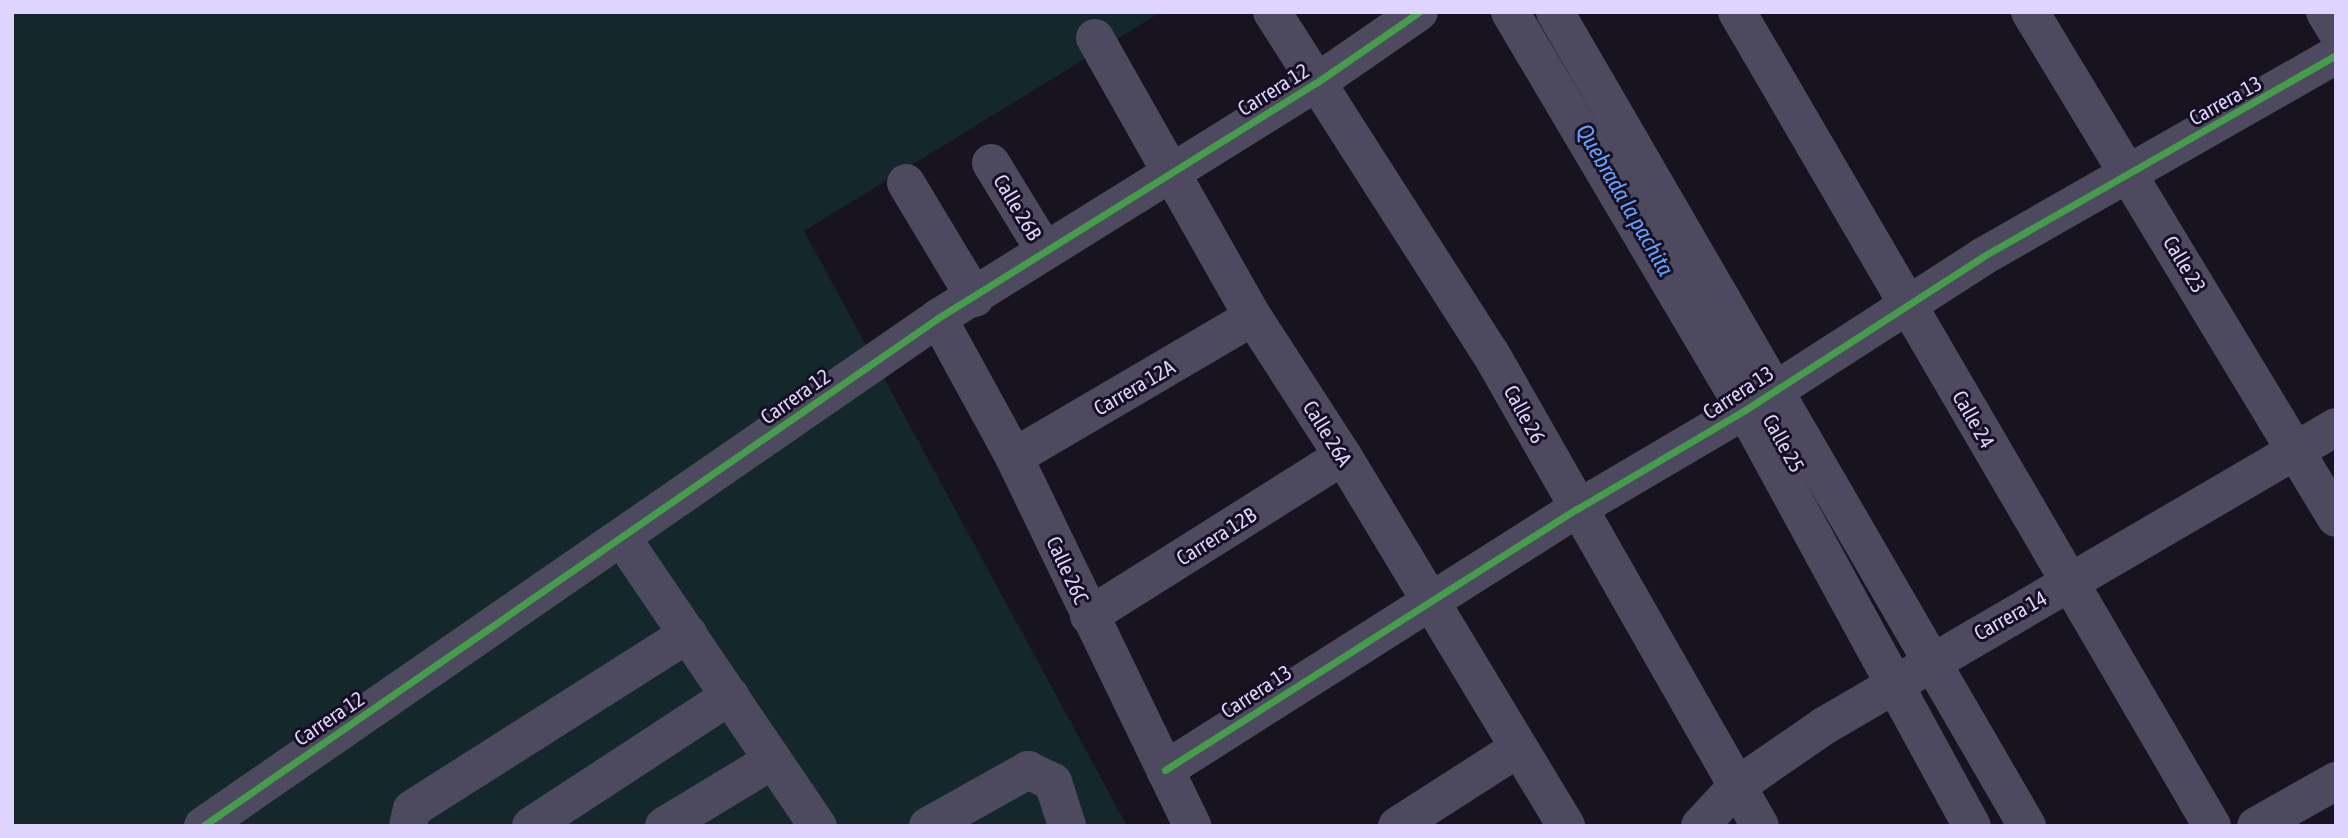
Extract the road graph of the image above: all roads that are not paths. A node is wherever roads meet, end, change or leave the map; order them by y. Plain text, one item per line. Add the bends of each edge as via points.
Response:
1 (1272, 12) edge
2 (1419, 12) edge
3 (1510, 12) edge
4 (1555, 12) edge
5 (1737, 12) edge
6 (2030, 12) edge
7 (2325, 12) edge
8 (2336, 30) edge
9 (1095, 38) dead end
10 (2336, 55) edge
11 (1316, 83) junction
12 (991, 163) dead end
13 (1172, 169) junction
14 (2130, 173) junction
15 (906, 183) dead end
16 (1045, 251) junction
17 (975, 298) junction
18 (1907, 304) junction
19 (1253, 317) junction
20 (938, 318) junction
21 (1759, 400) junction
22 (2336, 428) edge
23 (2297, 450) junction
24 (1343, 456) junction
25 (1014, 457) junction
26 (1577, 509) junction
27 (2336, 518) edge
28 (622, 538) junction
29 (2069, 582) junction
30 (1430, 601) junction
31 (1089, 615) junction
32 (688, 634) junction
33 (1930, 660) junction
34 (1897, 681) junction
35 (730, 696) junction
36 (1517, 749) junction
37 (773, 760) junction
38 (1165, 770) junction
39 (2336, 780) edge
40 (1737, 786) junction
41 (203, 826) edge
42 (408, 826) edge
43 (531, 826) edge
44 (664, 826) edge
45 (818, 826) edge
46 (928, 826) edge
47 (1067, 826) edge
48 (1192, 826) edge
49 (1397, 826) edge
50 (1566, 826) edge
51 (1700, 826) edge
52 (1759, 826) edge
53 (1972, 826) edge
54 (2027, 826) edge
55 (2212, 826) edge
56 (2256, 826) edge

1 - 11 street, Calle 26
2 - 11 street, Carrera 12
3 - 21 street, Calle 25
4 - 21 street
5 - 18 street, Calle 24
6 - 14 street, Calle 23
7 - 8 street
9 - 13 street, Calle 26A
10 - 14 street, Carrera 13
11 - 13 street, Carrera 12
11 - 26 street, Calle 26 via 1491,354
12 - 16 street, Calle 26B
13 - 16 street, Carrera 12
13 - 19 street, Calle 26A
14 - 18 street, Carrera 13
14 - 23 street, Calle 23
15 - 17 street
16 - 17 street, Carrera 12
17 - 20 street, Carrera 12
18 - 21 street, Carrera 13
18 - 29 street, Calle 24
19 - 24 street, Calle 26A
19 - 25 street, Carrera 12A
20 - 25 street, Calle 26C
20 - 28 street, Carrera 12
21 - 26 street, Carrera 13
21 - 33 street
21 - 34 street, Calle 25
22 - 23 street, Carrera 14
23 - 27 street, Calle 23
23 - 29 street, Carrera 14
24 - 30 street, Calle 26A
24 - 31 street, Carrera 12B
25 - 31 street, Calle 26C
26 - 30 street, Carrera 13
26 - 40 street, Calle 26
28 - 32 street
28 - 41 street, Carrera 12
29 - 33 street, Carrera 14
29 - 55 street, Calle 24
30 - 36 street, Calle 26A
30 - 38 street, Carrera 13
31 - 38 street, Calle 26C
32 - 35 street
32 - 42 street via 412,809
33 - 34 street, Carrera 14
33 - 54 street
34 - 40 street, Carrera 14
34 - 53 street, Calle 25
35 - 37 street
35 - 43 street
36 - 49 street
36 - 50 street, Calle 26A
37 - 44 street
37 - 45 street
38 - 48 street, Calle 26C
39 - 56 street
40 - 51 street, Carrera 14
40 - 52 street, Calle 26
46 - 47 street via 1028,771 1053,782

